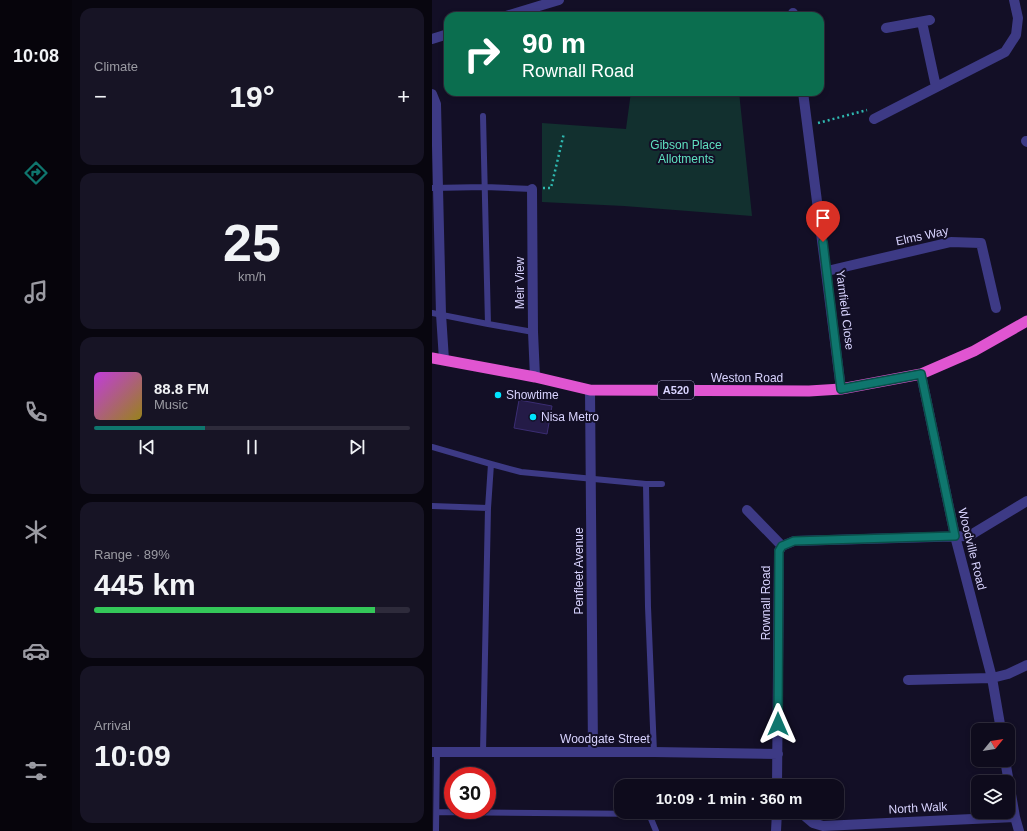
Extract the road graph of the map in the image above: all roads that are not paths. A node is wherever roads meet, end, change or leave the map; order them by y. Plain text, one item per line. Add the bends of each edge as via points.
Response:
1 (558, 0) edge
2 (1014, 0) edge
3 (519, 12) edge
4 (886, 28) dead end
5 (444, 35) edge
6 (432, 39) edge
7 (936, 87) junction
8 (432, 94) edge
9 (804, 96) edge
10 (483, 116) dead end
11 (874, 119) road end
12 (485, 187) junction
13 (435, 188) edge
14 (532, 189) joint
15 (827, 271) junction
16 (996, 308) dead end
17 (436, 313) edge
18 (1027, 321) edge
19 (488, 324) junction
20 (533, 332) junction
21 (432, 358) edge
22 (444, 360) junction
23 (921, 374) junction
24 (535, 377) junction
25 (841, 389) junction
26 (590, 390) junction
27 (432, 447) edge
28 (491, 464) junction
29 (592, 478) junction
30 (646, 484) junction
31 (662, 484) dead end
32 (1027, 501) edge
33 (432, 506) edge
34 (488, 508) junction
35 (747, 510) dead end
36 (955, 536) junction
37 (782, 546) junction
38 (1027, 665) edge
39 (992, 678) junction
40 (908, 680) dead end
41 (999, 723) edge
42 (435, 752) edge
43 (483, 752) junction
44 (593, 752) junction
45 (654, 752) junction
46 (778, 754) junction
47 (777, 775) junction
48 (777, 779) edge
49 (778, 779) edge
50 (436, 812) junction
51 (1015, 817) edge
52 (777, 819) edge
53 (808, 819) edge
54 (972, 819) edge
55 (823, 826) junction
56 (436, 831) edge
57 (656, 831) edge
58 (776, 831) edge
59 (811, 831) edge
60 (1019, 831) edge

1 - 3 street
2 - 7 street via 1018,18 1016,35 1005,52
4 - 7 street via 926,21
5 - 6 street
7 - 11 street
8 - 13 street via 436,104
9 - 15 street, Yarnfield Close
10 - 12 lane
12 - 13 lane
12 - 14 lane
12 - 19 lane
13 - 17 street
14 - 20 street, Meir View
15 - 16 street, Elms Way via 951,242 981,243
15 - 25 street, Yarnfield Close
17 - 19 lane
17 - 22 street
18 - 23 highway, Weston Road / A520 via 974,351
19 - 20 lane
20 - 24 street, Meir View
21 - 22 highway, Weston Road / A520
22 - 24 highway, Weston Road / A520
23 - 25 highway, Weston Road / A520
23 - 36 street, Woodville Road
24 - 26 highway, Weston Road / A520
25 - 26 highway, Weston Road / A520
26 - 29 street, Penfleet Avenue
27 - 28 lane
28 - 29 lane via 521,472
28 - 34 lane
29 - 30 lane
29 - 44 street, Penfleet Avenue
30 - 31 lane
30 - 45 lane
32 - 36 street via 969,536
33 - 34 lane
34 - 43 lane
35 - 37 street
36 - 37 street via 794,541
36 - 39 street, Woodville Road
37 - 46 street, Rownall Road via 779,551
38 - 39 street
39 - 40 street
39 - 41 street, Woodville Road
42 - 43 street, Woodgate Street
42 - 50 lane
43 - 44 street, Woodgate Street
44 - 45 street, Woodgate Street
45 - 46 street, Woodgate Street
46 - 47 street, Rownall Road
47 - 48 street, Rownall Road
47 - 49 street
50 - 56 lane
50 - 57 lane via 649,814
51 - 60 street
52 - 58 street
53 - 55 street
54 - 55 street, North Walk
55 - 59 street, North Walk

